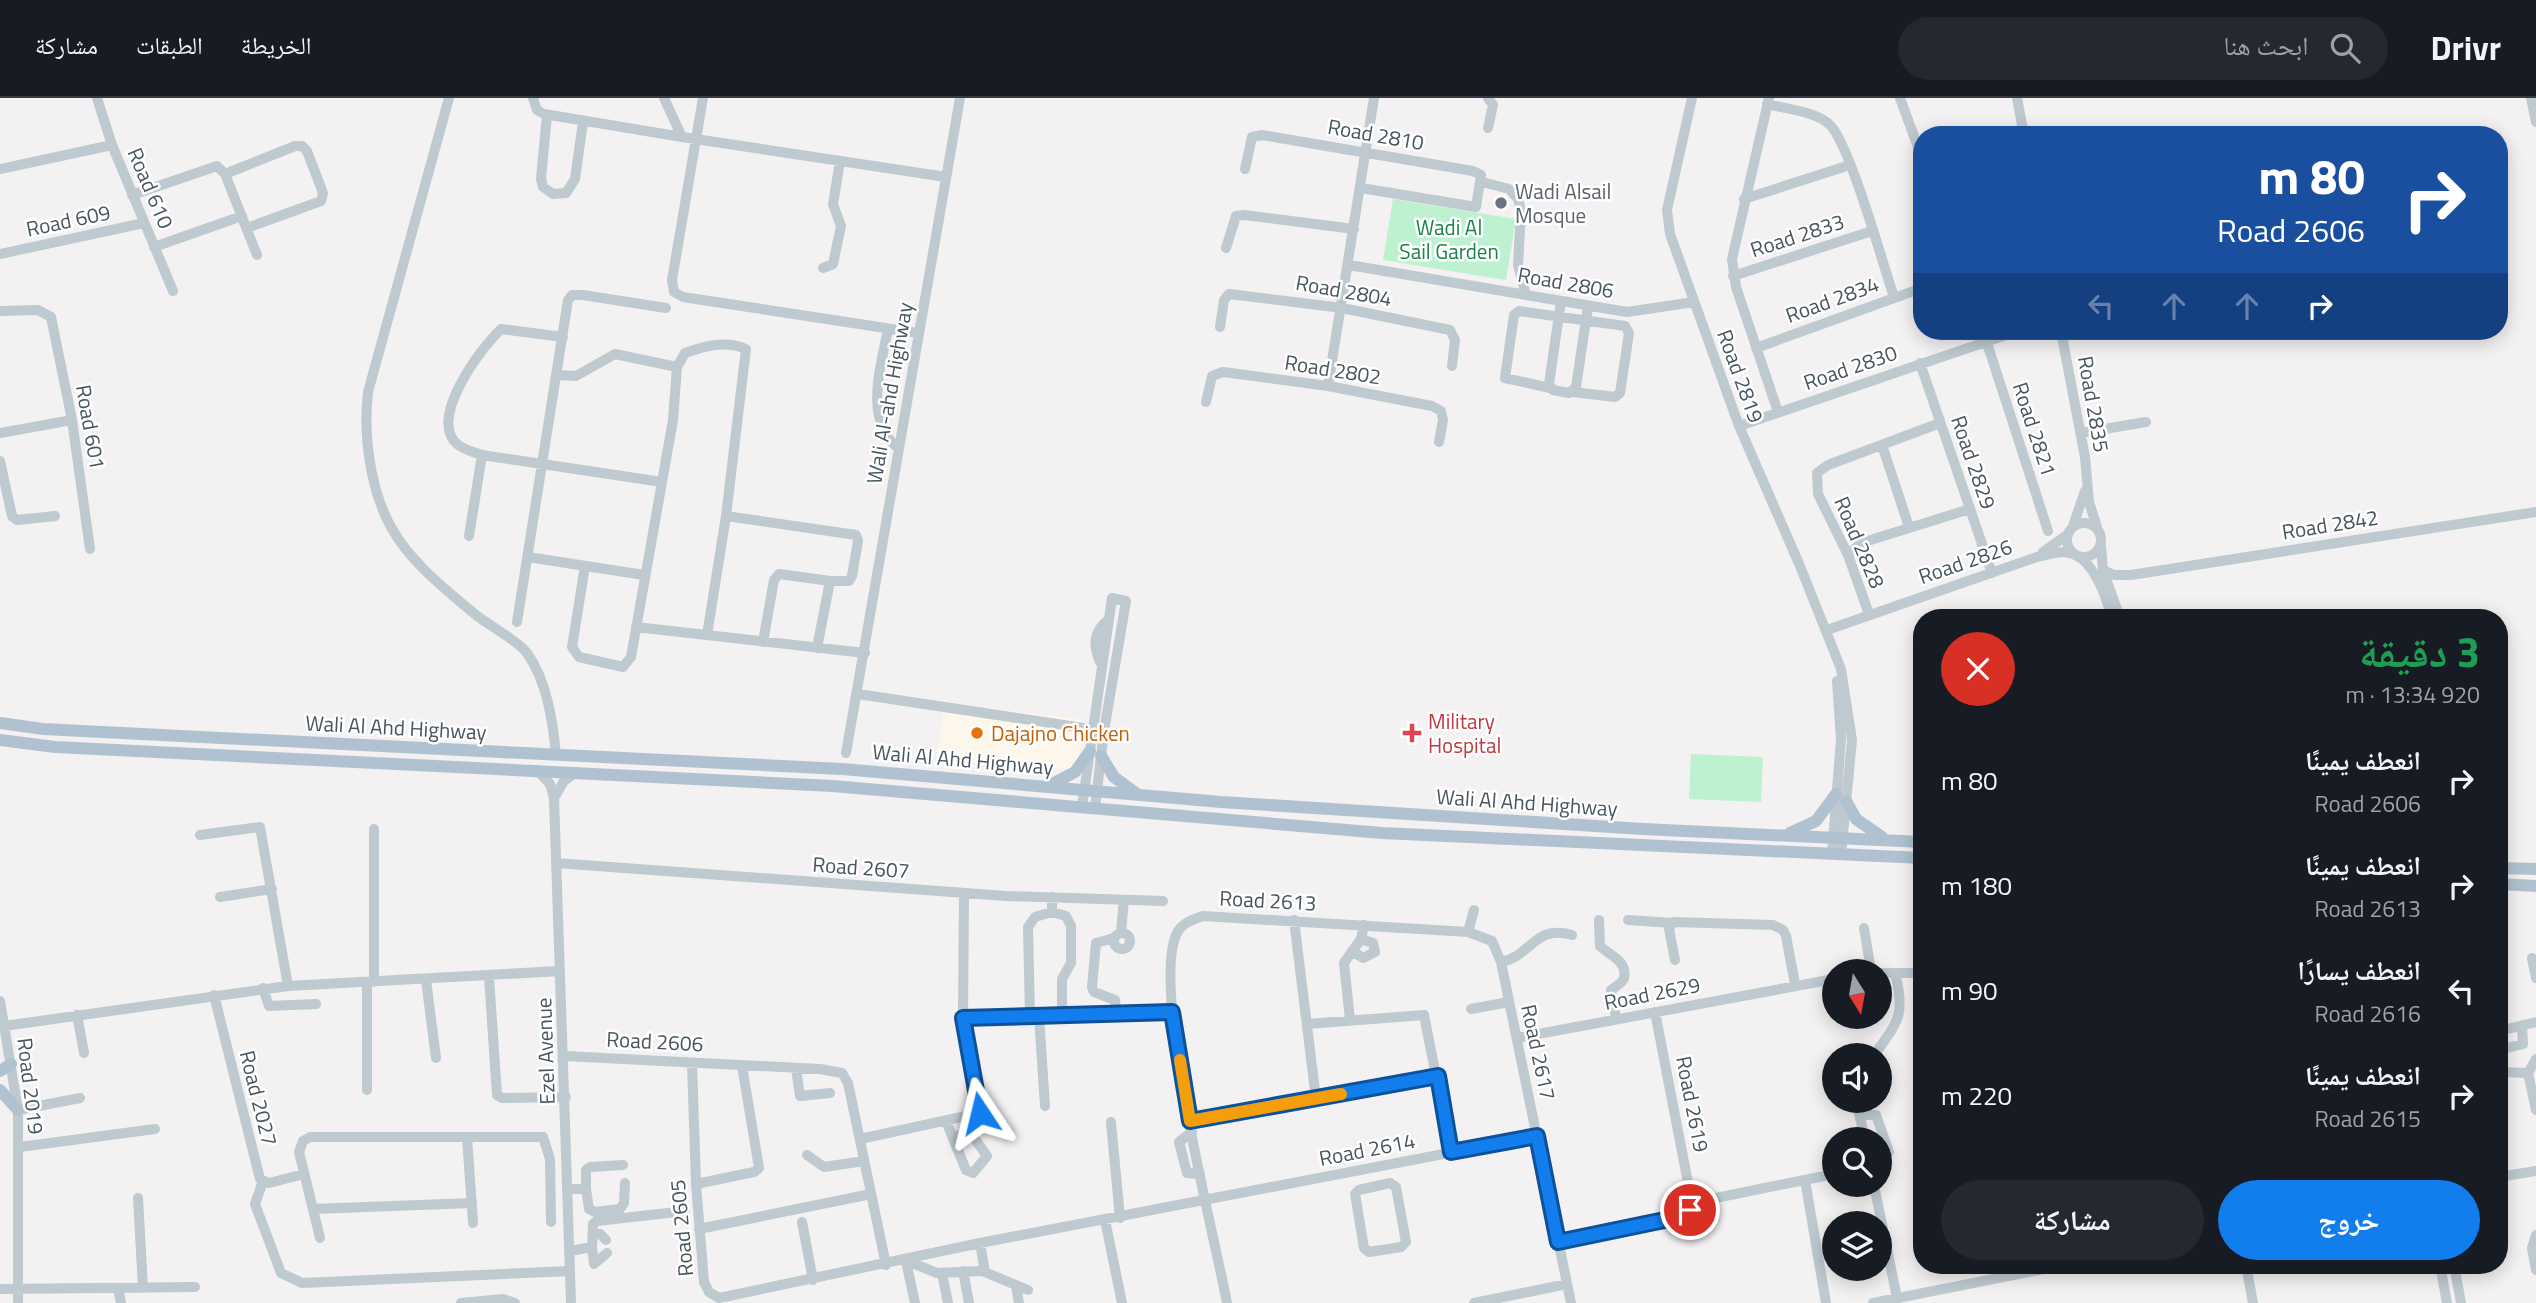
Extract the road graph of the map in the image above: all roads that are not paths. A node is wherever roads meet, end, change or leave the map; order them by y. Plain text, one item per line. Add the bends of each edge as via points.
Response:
1 (97, 98) edge
2 (449, 98) edge
3 (533, 98) edge
4 (664, 98) edge
5 (703, 98) edge
6 (960, 98) edge
7 (1374, 98) edge
8 (1488, 98) edge
9 (1692, 98) edge
10 (1900, 98) edge
11 (2017, 98) edge
12 (2531, 98) edge
13 (1768, 101) edge
14 (547, 115) junction
15 (583, 122) junction
16 (2536, 122) edge
17 (2022, 126) edge
18 (1488, 128) dead end
19 (1913, 134) edge
20 (682, 137) junction
21 (696, 139) junction
22 (112, 145) junction
23 (1366, 152) junction
24 (840, 161) junction
25 (1850, 165) junction
26 (0, 169) edge
27 (1245, 170) dead end
28 (225, 174) junction
29 (946, 177) junction
30 (1482, 182) junction
31 (1361, 188) junction
32 (132, 195) junction
33 (1744, 199) junction
34 (242, 216) junction
35 (144, 223) junction
36 (247, 228) junction
37 (1354, 229) junction
38 (1872, 231) junction
39 (155, 247) junction
40 (1226, 248) dead end
41 (0, 254) edge
42 (257, 255) dead end
43 (1349, 265) junction
44 (823, 268) dead end
45 (1733, 276) junction
46 (173, 291) dead end
47 (1913, 291) edge
48 (1525, 295) junction
49 (1894, 297) junction
50 (1561, 301) junction
51 (1694, 302) junction
52 (1588, 306) junction
53 (1342, 307) junction
54 (666, 308) dead end
55 (0, 311) edge
56 (1559, 317) junction
57 (1586, 320) junction
58 (1220, 327) dead end
59 (888, 329) junction
60 (918, 333) junction
61 (563, 337) junction
62 (1986, 340) joint
63 (2063, 340) edge
64 (1756, 348) junction
65 (1920, 363) junction
66 (1452, 366) dead end
67 (677, 367) junction
68 (557, 375) junction
69 (1328, 386) junction
70 (1550, 387) junction
71 (1573, 392) junction
72 (1206, 402) dead end
73 (1778, 412) junction
74 (72, 420) junction
75 (2146, 422) dead end
76 (1940, 424) junction
77 (1739, 426) junction
78 (0, 433) edge
79 (2080, 433) junction
80 (1439, 442) dead end
81 (1882, 445) junction
82 (898, 449) junction
83 (482, 455) junction
84 (0, 461) edge
85 (544, 463) junction
86 (662, 482) junction
87 (2088, 484) junction
88 (5, 497) edge
89 (1970, 509) junction
90 (2536, 512) edge
91 (55, 516) dead end
92 (726, 516) junction
93 (1909, 527) junction
94 (2097, 527) junction
95 (2048, 530) dead end
96 (2069, 532) junction
97 (469, 536) dead end
98 (2101, 546) junction
99 (90, 549) dead end
100 (1848, 555) junction
101 (2076, 555) junction
102 (528, 557) junction
103 (2038, 557) junction
104 (585, 566) junction
105 (2103, 570) junction
106 (1992, 573) junction
107 (644, 575) junction
108 (2131, 575) junction
109 (830, 581) junction
110 (2106, 589) junction
111 (2110, 609) edge
112 (2116, 609) edge
113 (1869, 614) junction
114 (517, 622) dead end
115 (636, 627) junction
116 (1827, 630) junction
117 (707, 635) junction
118 (763, 642) junction
119 (817, 648) junction
120 (865, 653) junction
121 (858, 694) junction
122 (4, 723) edge
123 (1093, 730) junction
124 (1104, 731) junction
125 (0, 740) edge
126 (846, 753) dead end
127 (1096, 754) junction
128 (556, 755) junction
129 (537, 770) junction
130 (555, 771) junction
131 (576, 772) junction
132 (1050, 785) junction
133 (1137, 794) junction
134 (1841, 797) junction
135 (554, 798) junction
136 (1089, 799) junction
137 (374, 829) dead end
138 (1787, 834) junction
139 (200, 835) dead end
140 (1885, 839) junction
141 (1913, 841) edge
142 (1836, 846) junction
143 (1913, 857) edge
144 (556, 863) junction
145 (2508, 868) edge
146 (2536, 869) edge
147 (2508, 884) edge
148 (2536, 886) edge
149 (272, 889) junction
150 (964, 893) junction
151 (220, 897) dead end
152 (1052, 897) junction
153 (1124, 900) junction
154 (1163, 901) dead end
155 (1474, 910) dead end
156 (1052, 912) junction
157 (1294, 920) junction
158 (1599, 920) dead end
159 (1628, 920) dead end
160 (1672, 923) junction
161 (1364, 925) junction
162 (1864, 928) dead end
163 (1468, 932) junction
164 (1572, 934) dead end
165 (1486, 936) joint
166 (1361, 939) junction
167 (1352, 951) junction
168 (2532, 958) dead end
169 (1869, 959) edge
170 (1675, 960) dead end
171 (1501, 962) junction
172 (561, 971) junction
173 (1895, 973) joint
174 (1913, 973) edge
175 (489, 977) junction
176 (2536, 978) edge
177 (426, 980) junction
178 (1822, 981) edge
179 (371, 983) junction
180 (1795, 984) junction
181 (288, 986) junction
182 (264, 988) junction
183 (214, 995) junction
184 (0, 1001) edge
185 (1509, 1002) junction
186 (316, 1004) dead end
187 (1471, 1009) dead end
188 (1172, 1012) junction
189 (1655, 1012) junction
190 (1117, 1014) junction
191 (77, 1015) junction
192 (1034, 1016) junction
193 (1062, 1016) junction
194 (963, 1018) junction
195 (1350, 1020) junction
196 (1616, 1020) junction
197 (1307, 1024) junction
198 (2530, 1024) edge
199 (4, 1026) junction
200 (2508, 1029) edge
201 (2536, 1036) edge
202 (1517, 1038) junction
203 (1882, 1043) edge
204 (2508, 1048) edge
205 (84, 1053) dead end
206 (565, 1056) junction
207 (436, 1058) dead end
208 (2536, 1059) edge
209 (692, 1063) junction
210 (742, 1066) junction
211 (5, 1068) edge
212 (796, 1068) junction
213 (2508, 1072) edge
214 (2528, 1073) junction
215 (1438, 1076) junction
216 (0, 1090) edge
217 (367, 1090) dead end
218 (830, 1093) dead end
219 (566, 1097) junction
220 (80, 1098) dead end
221 (1315, 1099) junction
222 (1045, 1106) dead end
223 (18, 1110) junction
224 (2536, 1110) edge
225 (1860, 1115) joint
226 (984, 1120) junction
227 (946, 1121) junction
228 (1111, 1122) dead end
229 (1191, 1127) junction
230 (1862, 1127) edge
231 (1880, 1127) edge
232 (155, 1129) dead end
233 (970, 1132) junction
234 (1537, 1136) junction
235 (467, 1137) junction
236 (953, 1138) junction
237 (860, 1139) junction
238 (19, 1147) junction
239 (1451, 1152) junction
240 (807, 1155) dead end
241 (550, 1159) junction
242 (568, 1159) junction
243 (864, 1161) junction
244 (622, 1165) dead end
245 (1371, 1168) junction
246 (2536, 1171) edge
247 (304, 1174) junction
248 (1822, 1176) edge
249 (2508, 1177) edge
250 (1805, 1180) junction
251 (263, 1181) junction
252 (625, 1183) dead end
253 (696, 1184) junction
254 (1375, 1186) junction
255 (569, 1189) junction
256 (586, 1189) junction
257 (871, 1194) junction
258 (1876, 1197) edge
259 (138, 1198) dead end
260 (1205, 1200) junction
261 (1696, 1202) junction
262 (472, 1203) junction
263 (313, 1209) junction
264 (685, 1211) dead end
265 (1120, 1217) junction
266 (1105, 1220) junction
267 (551, 1222) dead end
268 (802, 1222) dead end
269 (473, 1223) dead end
270 (699, 1229) junction
271 (593, 1233) junction
272 (2536, 1235) edge
273 (320, 1238) dead end
274 (606, 1240) dead end
275 (1558, 1242) junction
276 (980, 1243) junction
277 (592, 1247) junction
278 (570, 1251) junction
279 (607, 1253) dead end
280 (906, 1261) junction
281 (886, 1265) junction
282 (963, 1270) junction
283 (2536, 1270) edge
284 (570, 1271) junction
285 (985, 1272) junction
286 (942, 1273) junction
287 (1995, 1274) edge
288 (2248, 1274) edge
289 (2442, 1274) edge
290 (2456, 1274) edge
291 (813, 1280) junction
292 (1567, 1284) junction
293 (1016, 1285) junction
294 (195, 1287) dead end
295 (118, 1288) junction
296 (143, 1288) junction
297 (0, 1289) edge
298 (18, 1289) junction
299 (1028, 1290) dead end
300 (1897, 1298) junction
301 (18, 1303) edge
302 (121, 1303) edge
303 (461, 1303) edge
304 (516, 1303) edge
305 (572, 1303) edge
306 (915, 1303) edge
307 (948, 1303) edge
308 (969, 1303) edge
309 (1019, 1303) edge
310 (1122, 1303) edge
311 (1227, 1303) edge
312 (1474, 1303) edge
313 (1571, 1303) edge
314 (1826, 1303) edge
315 (1873, 1303) edge
316 (2253, 1303) edge
317 (2447, 1303) edge
318 (2461, 1303) edge

1 - 22 street, Road 610
2 - 128 street via 368,392 364,427 391,527 428,573 526,651 547,698
3 - 14 street via 537,110
4 - 20 street
5 - 21 street
6 - 29 street, Wali Al-ahd Highway
7 - 23 street
8 - 18 street via 1493,106
9 - 51 street, Road 2819 via 1667,210 1670,234
10 - 19 street
11 - 17 street
12 - 16 street
13 - 25 street, Road 2833 via 1829,124
13 - 33 street
14 - 15 street
14 - 15 street via 541,178 543,187 553,194 566,193 574,183
15 - 20 street
20 - 21 street
21 - 24 street
21 - 59 street via 672,280 677,294
22 - 26 street
22 - 32 street, Road 610
23 - 27 street, Road 2810 via 1262,135 1252,137
23 - 30 street, Road 2810 via 1473,171 1481,175
23 - 31 street
24 - 29 street
24 - 44 street via 833,207 841,226 833,264
25 - 33 street
25 - 38 street, Road 2833
28 - 32 street via 211,166
28 - 34 street
28 - 36 street via 295,146 307,151 323,192 321,201
29 - 60 street, Wali Al-ahd Highway
30 - 31 street via 1476,207
30 - 48 street, Road 2810 via 1509,189 1518,199 1518,265
31 - 37 street
32 - 35 street, Road 610
33 - 45 street via 1732,258
34 - 36 street
34 - 39 street
35 - 39 street, Road 610
35 - 41 street, Road 609
36 - 42 street
37 - 40 street via 1236,216
37 - 43 street
38 - 45 street, Road 2833
38 - 49 street, Road 2833
39 - 46 street, Road 610
43 - 48 street, Road 2806
43 - 53 street
45 - 64 street
47 - 49 street, Road 2834
48 - 50 street, Road 2806
49 - 64 street, Road 2834
50 - 52 street, Road 2806
50 - 56 street
51 - 52 street, Road 2806 via 1627,312
51 - 77 street, Road 2819
52 - 57 street
53 - 58 street, Road 2804 via 1229,294
53 - 66 street, Road 2804 via 1450,330 1455,340
53 - 69 street
54 - 61 street via 572,295
55 - 74 street, Road 601 via 48,314
56 - 57 street
56 - 70 street
56 - 70 street via 1525,312 1514,316 1504,373 1510,381
57 - 71 street
57 - 71 street via 1628,328 1620,393 1615,397
59 - 60 street
59 - 82 street via 877,403 883,430
60 - 82 street, Wali Al-ahd Highway
61 - 68 street
61 - 83 street via 501,329 461,381 453,400 452,434 456,443
62 - 65 street, Road 2830
62 - 95 street, Road 2821
63 - 79 street, Road 2835
64 - 73 street
65 - 73 street, Road 2830
65 - 76 street, Road 2829
67 - 68 street via 615,354 576,376
67 - 86 street
67 - 92 street via 685,353 705,346 746,349
68 - 85 street
69 - 72 street, Road 2802 via 1223,372 1212,376
69 - 80 street, Road 2802 via 1441,411
70 - 71 street
73 - 77 street, Road 2830
74 - 78 street
74 - 99 street, Road 601
75 - 79 street
76 - 81 street, Road 2828
76 - 89 street, Road 2829
77 - 116 street, Road 2819
79 - 87 street, Road 2835
81 - 93 street
81 - 100 street, Road 2828 via 1822,468 1815,478 1818,494
82 - 120 street, Wali Al-ahd Highway
83 - 85 street
83 - 97 street
84 - 88 street
85 - 86 street
85 - 102 street
86 - 107 street
87 - 94 street, Road 2835
87 - 96 street, Road 2835
88 - 91 street via 17,520
89 - 93 street
89 - 106 street, Road 2829
90 - 108 street, Road 2842
92 - 109 street via 856,536 849,582
92 - 117 street
93 - 100 street via 1861,543
94 - 96 street via 2083,523
94 - 98 street
96 - 101 street via 2068,544
96 - 103 street, Road 2826
98 - 101 street via 2091,556
98 - 105 street
100 - 113 street, Road 2828
101 - 103 street, Road 2826
101 - 110 street
102 - 104 street
102 - 114 street
103 - 106 street, Road 2826
104 - 107 street
104 - 115 street via 574,653 623,667 631,657
105 - 108 street, Road 2842 via 2114,576
105 - 110 street
106 - 113 street, Road 2826
107 - 115 street
108 - 110 street, Road 2842
109 - 118 street via 776,576
109 - 119 street
110 - 111 street
110 - 112 street
113 - 116 street, Road 2826
115 - 117 street
116 - 134 street, Road 2819 via 1845,712
117 - 118 street
118 - 119 street
119 - 120 street
120 - 121 street, Wali Al-ahd Highway
121 - 123 street
121 - 126 street, Wali Al-ahd Highway
122 - 128 main road, Wali Al Ahd Highway via 43,729
123 - 124 street
123 - 124 street via 1112,598 1126,601
123 - 127 street
124 - 127 street
125 - 129 main road, Wali Al Ahd Highway via 55,747
127 - 132 main road
127 - 133 main road via 1114,777
127 - 136 street
128 - 130 main road
128 - 132 main road, Wali Al Ahd Highway
129 - 130 main road, Wali Al Ahd Highway
129 - 135 street, Ezel Avenue
130 - 131 main road, Wali Al Ahd Highway
131 - 135 street
131 - 136 main road, Wali Al Ahd Highway
132 - 136 main road, Wali Al Ahd Highway
133 - 136 main road, Wali Al Ahd Highway
133 - 138 main road, Wali Al Ahd Highway via 1643,829
134 - 138 main road via 1816,821
134 - 140 main road via 1856,819
134 - 142 street, Road 2819
135 - 144 street, Ezel Avenue
136 - 142 main road, Wali Al Ahd Highway via 1382,832 1722,848
137 - 179 street
138 - 142 main road, Wali Al Ahd Highway
139 - 149 street via 259,826
140 - 141 main road, Wali Al Ahd Highway
140 - 142 main road, Wali Al Ahd Highway
142 - 143 main road, Wali Al Ahd Highway
144 - 150 street, Road 2607
144 - 172 street, Ezel Avenue
145 - 146 main road
147 - 148 main road
149 - 151 street
149 - 181 street
150 - 152 street, Road 2607
150 - 194 street
152 - 153 street, Road 2607
152 - 156 street
153 - 154 street, Road 2607
153 - 190 street via 1118,935 1096,943 1091,987 1116,1002
155 - 163 street
156 - 192 street via 1035,917 1028,927
156 - 193 street via 1066,916 1071,926 1071,963 1062,979
157 - 161 street, Road 2613
157 - 188 street, Road 2613 via 1203,916 1187,922 1171,948
157 - 197 street
158 - 196 street via 1601,949 1619,959 1624,976 1611,990
159 - 160 street
160 - 170 street, Road 2629
160 - 180 street via 1777,926 1786,936
161 - 163 street, Road 2613
161 - 166 street
162 - 169 street
163 - 165 street, Road 2613
164 - 171 street via 1561,931 1540,936 1519,956
165 - 171 street, Road 2617
166 - 167 street
166 - 167 street via 1373,943 1375,952 1363,958
167 - 195 street via 1343,972
168 - 176 street
171 - 185 street, Road 2617
172 - 175 street
172 - 206 street, Ezel Avenue
173 - 174 street
173 - 203 street via 1902,1008
175 - 177 street
175 - 219 street via 497,1095
177 - 179 street
177 - 207 street
178 - 180 street, Road 2629
179 - 181 street
179 - 217 street
180 - 189 street, Road 2629
181 - 182 street
182 - 183 street
182 - 186 street via 270,1006
183 - 191 street
183 - 251 street, Road 2027
184 - 199 street, Road 2019
185 - 187 street
185 - 202 street, Road 2617
188 - 190 street
188 - 229 street, Road 2613
189 - 196 street, Road 2629
189 - 261 street, Road 2619 via 1690,1193
190 - 193 street
191 - 199 street
191 - 205 street
192 - 193 street
192 - 194 street
192 - 222 street
194 - 226 street
195 - 197 street
195 - 215 street via 1424,1015
196 - 202 street, Road 2629
197 - 221 street
198 - 200 street
198 - 201 street
198 - 204 street via 2523,1044
199 - 211 street, Road 2019
202 - 234 street, Road 2617
206 - 209 street, Road 2606
206 - 219 street, Ezel Avenue
208 - 214 street
209 - 210 street, Road 2606
209 - 253 street, Road 2605
210 - 212 street, Road 2606
210 - 253 street via 759,1168
211 - 223 street, Road 2019
212 - 218 street via 800,1096
212 - 237 street, Road 2606 via 845,1076
213 - 214 street
214 - 224 street
215 - 221 street
215 - 239 street
216 - 223 main road
219 - 242 street, Ezel Avenue
220 - 223 street
221 - 229 street
223 - 238 street, Road 2019
225 - 230 street
225 - 231 street via 1876,1115
226 - 227 street
226 - 233 street
227 - 236 street
227 - 237 street
228 - 265 street
229 - 260 street, Road 2613
232 - 238 street
233 - 236 street
233 - 236 street via 987,1156 973,1172 967,1170
234 - 239 street, Road 2614
234 - 275 street, Road 2617
235 - 241 street via 543,1137
235 - 247 street via 310,1137 299,1148
235 - 262 street
237 - 243 street, Road 2606
238 - 298 street, Road 2019
239 - 245 street, Road 2614
240 - 243 street via 824,1167
241 - 242 street
241 - 267 street
242 - 255 street, Ezel Avenue
243 - 257 street, Road 2606
244 - 256 street via 590,1167
245 - 254 street
245 - 260 street, Road 2614
246 - 249 street
247 - 251 street
247 - 263 street
248 - 250 street
250 - 261 street
250 - 314 street
251 - 284 street via 255,1203 278,1269 294,1281
252 - 256 street via 620,1209 589,1209
253 - 270 street, Road 2605
254 - 254 street via 1354,1194 1364,1248 1369,1252 1401,1247 1406,1242 1395,1185
255 - 256 street
255 - 278 street, Ezel Avenue
257 - 270 street
257 - 281 street, Road 2606
258 - 300 street
259 - 296 street
260 - 265 street
260 - 311 street, Road 2613
261 - 275 street via 1679,1217
262 - 263 street
262 - 269 street
263 - 273 street
264 - 271 street via 601,1220 593,1224
265 - 266 street
266 - 276 street, Road 2605
266 - 310 street
268 - 291 street
270 - 291 street, Road 2605 via 705,1286 715,1297
271 - 274 street
271 - 277 street
272 - 283 street via 2532,1248
275 - 292 street, Road 2617
276 - 280 street, Road 2605
276 - 285 street
277 - 278 street
277 - 279 street via 594,1264
278 - 284 street, Ezel Avenue
280 - 281 street, Road 2605
280 - 286 street
280 - 306 street
281 - 291 street, Road 2605
282 - 285 street
282 - 286 street
282 - 308 street
284 - 305 street, Ezel Avenue
285 - 293 street
286 - 307 street
287 - 300 street
288 - 316 street
289 - 317 street
290 - 318 street
292 - 312 street
292 - 313 street, Road 2617
293 - 299 street
293 - 309 street
294 - 296 street
295 - 296 street
295 - 298 street
295 - 302 street
297 - 298 street
298 - 301 street, Road 2019
300 - 315 street
303 - 304 street via 503,1299

